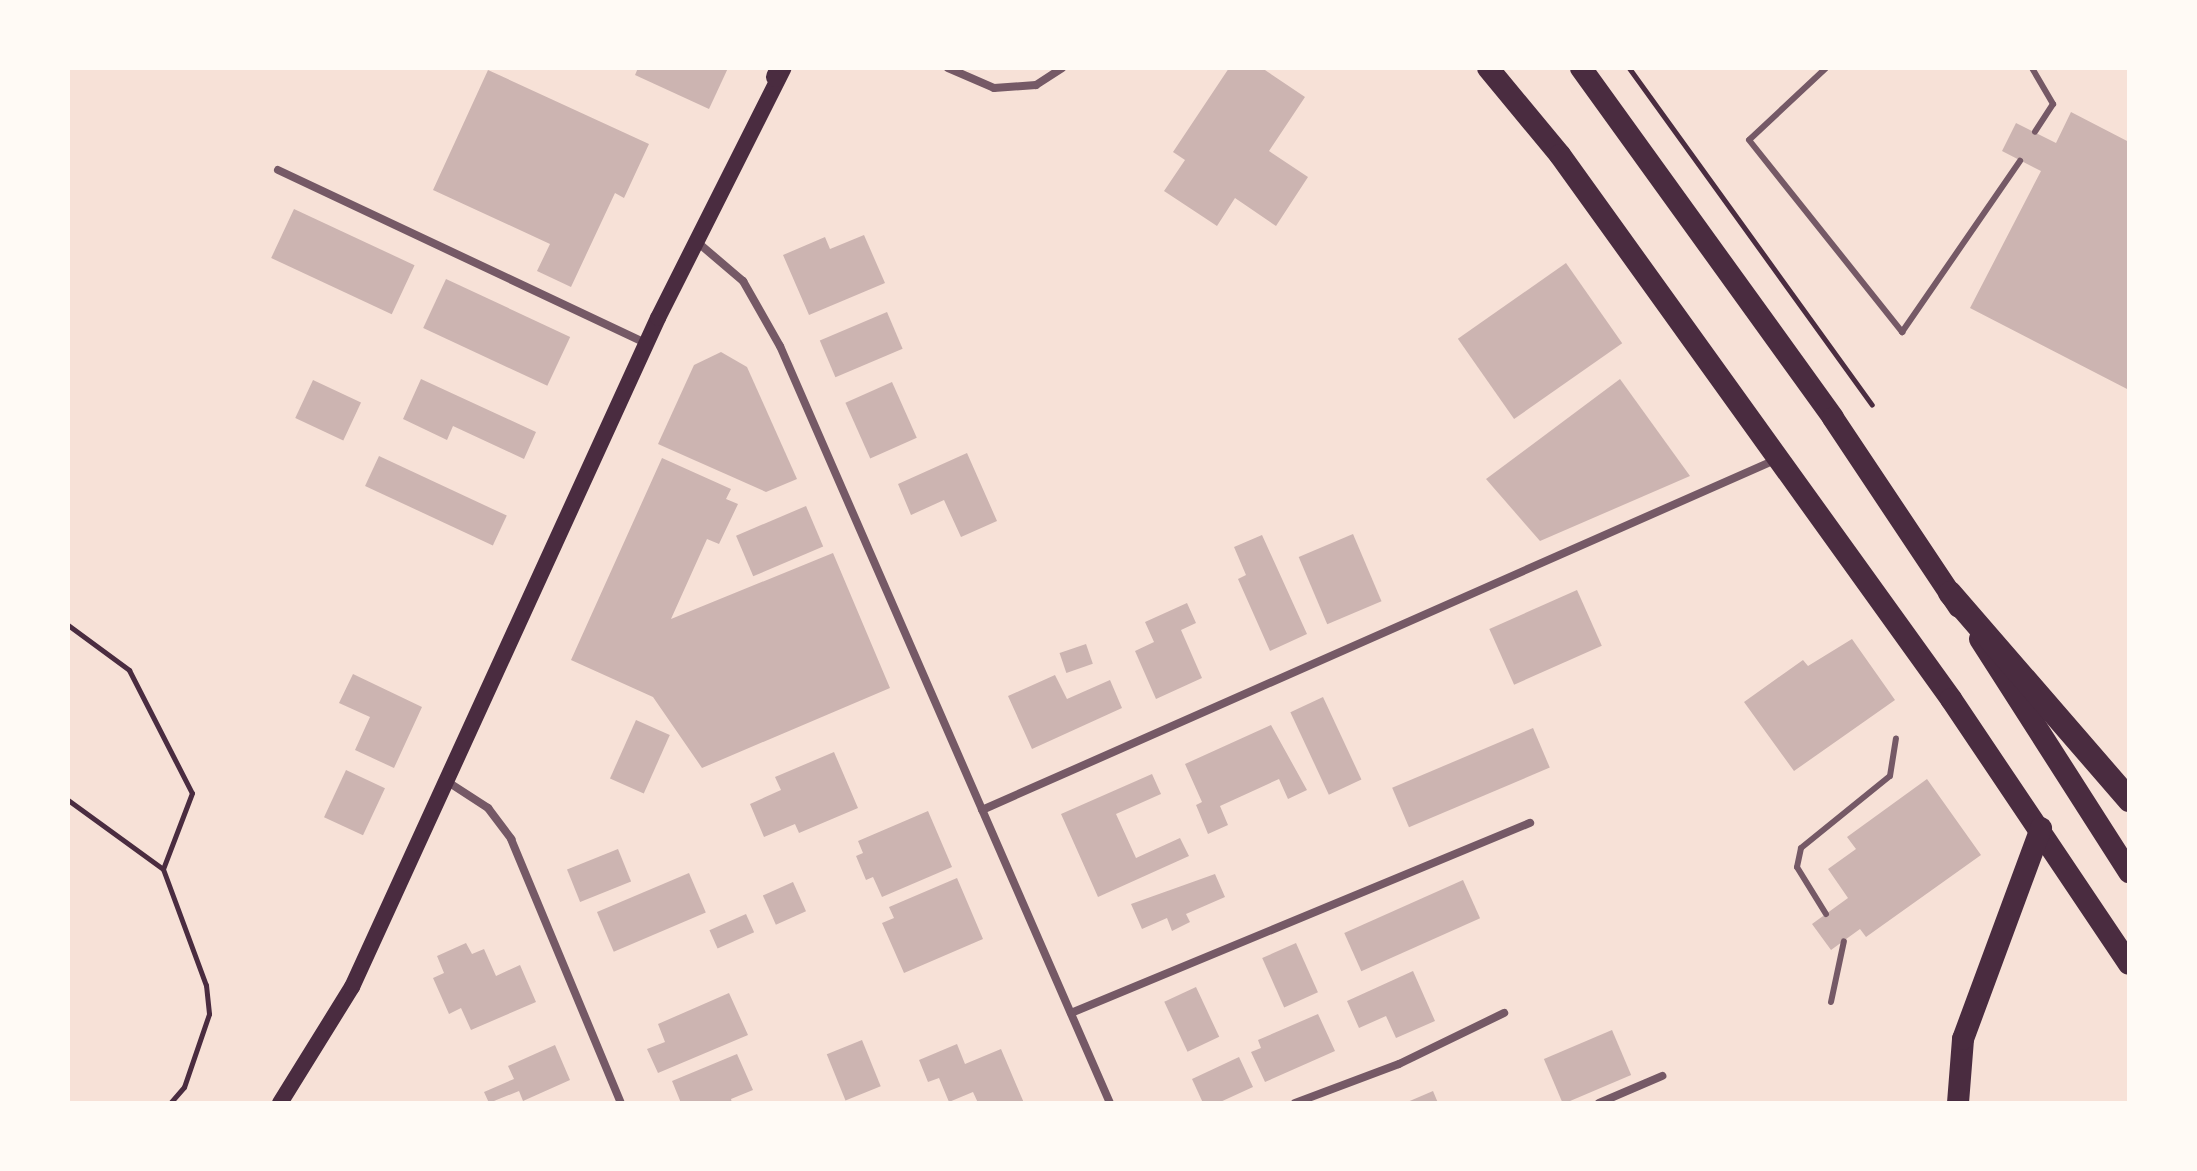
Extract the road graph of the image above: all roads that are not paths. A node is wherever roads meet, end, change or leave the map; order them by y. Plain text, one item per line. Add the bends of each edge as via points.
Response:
1 (948, 68) edge
2 (1062, 68) edge
3 (1488, 68) edge
4 (1581, 68) edge
5 (1826, 68) edge
6 (2032, 68) edge
7 (780, 71) edge
8 (2035, 132) dead end
9 (2020, 161) dead end
10 (278, 170) dead end
11 (696, 241) junction
12 (646, 343) junction
13 (1778, 458) junction
14 (1950, 593) junction
15 (1896, 738) dead end
16 (448, 782) junction
17 (2129, 800) edge
18 (982, 810) junction
19 (1530, 823) dead end
20 (2041, 828) junction
21 (2129, 872) edge
22 (1826, 914) dead end
23 (1844, 941) dead end
24 (2129, 964) edge
25 (1831, 1002) dead end
26 (1071, 1013) junction
27 (1504, 1013) dead end
28 (1662, 1076) dead end
29 (1958, 1101) edge
30 (280, 1103) edge
31 (621, 1103) edge
32 (1110, 1103) edge
33 (1295, 1103) edge
34 (1599, 1103) edge

1 - 2 street via 994,88 1036,85
3 - 13 highway via 1560,155
4 - 14 highway via 1833,418
5 - 9 lane via 1749,140 1902,332
6 - 8 lane via 2053,104
7 - 11 main road
10 - 12 street
11 - 12 main road
11 - 18 street via 736,273 780,346
12 - 16 main road
13 - 18 street
13 - 20 highway
14 - 17 highway
14 - 21 highway
15 - 22 lane via 1890,776 1801,848 1797,867
16 - 30 main road via 352,987
16 - 31 street via 488,808 511,839
18 - 26 street
19 - 26 street
20 - 24 highway
20 - 29 highway via 1963,1039
23 - 25 lane
26 - 32 street
27 - 33 street via 1399,1064
28 - 34 street

